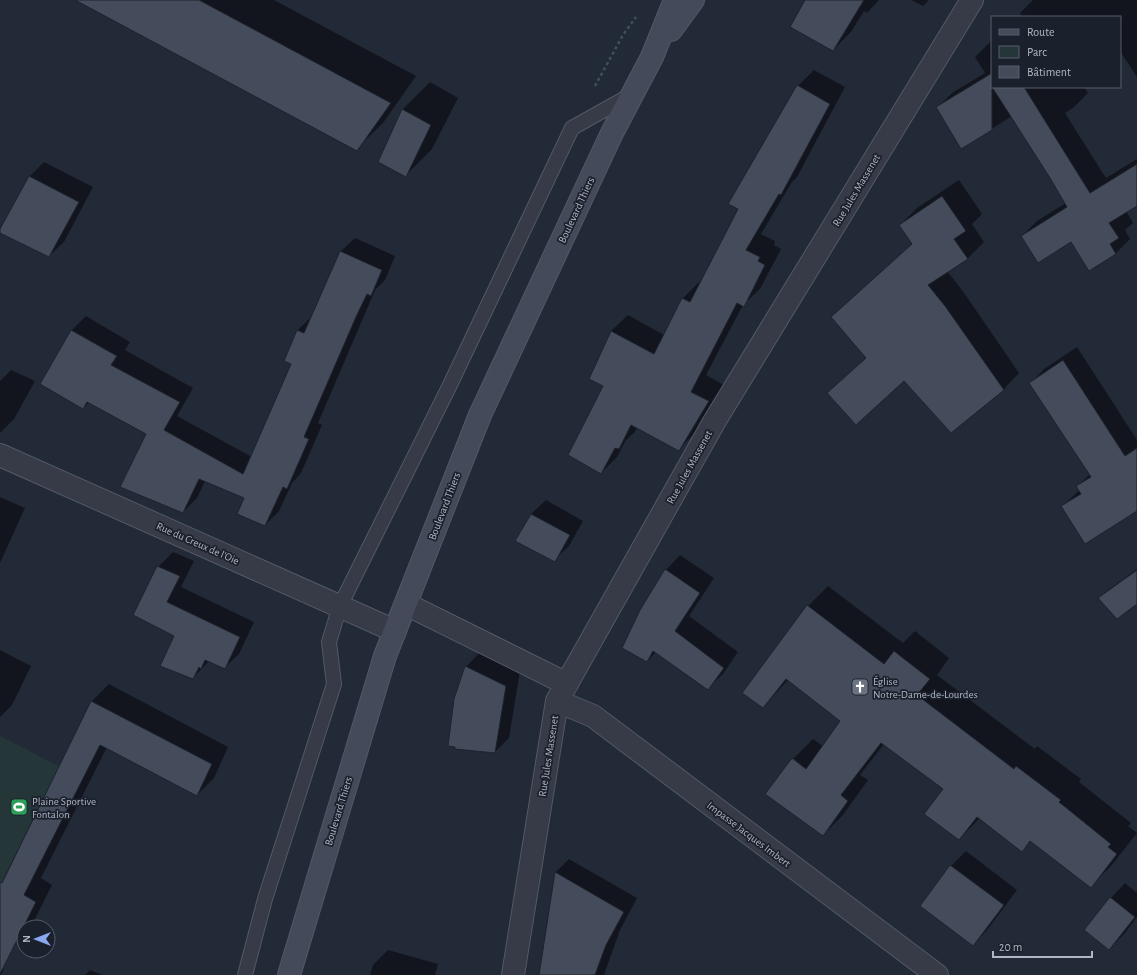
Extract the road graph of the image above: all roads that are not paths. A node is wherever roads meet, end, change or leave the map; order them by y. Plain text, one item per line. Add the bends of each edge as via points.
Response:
1 (675, 0) edge
2 (693, 0) edge
3 (972, 0) edge
4 (652, 57) junction
5 (633, 94) junction
6 (0, 455) edge
7 (406, 604) junction
8 (340, 606) junction
9 (395, 631) junction
10 (562, 692) junction
11 (245, 975) edge
12 (288, 975) edge
13 (514, 975) edge
14 (937, 975) edge

1 - 4 main road, Boulevard Thiers
2 - 4 main road, Boulevard Thiers
3 - 10 street, Rue Jules Massenet via 714,422
4 - 5 main road, Boulevard Thiers
5 - 7 main road, Boulevard Thiers via 612,133 480,416
5 - 8 lane via 572,128 449,387
6 - 8 street, Rue du Creux de l'Oie
7 - 9 main road, Boulevard Thiers
7 - 10 street, Impasse Jacques Imbert
8 - 9 street, Rue du Creux de l'Oie
8 - 11 lane via 329,642 334,684 265,899
9 - 12 main road, Boulevard Thiers via 385,656
10 - 13 street, Rue Jules Massenet
10 - 14 street, Impasse Jacques Imbert

